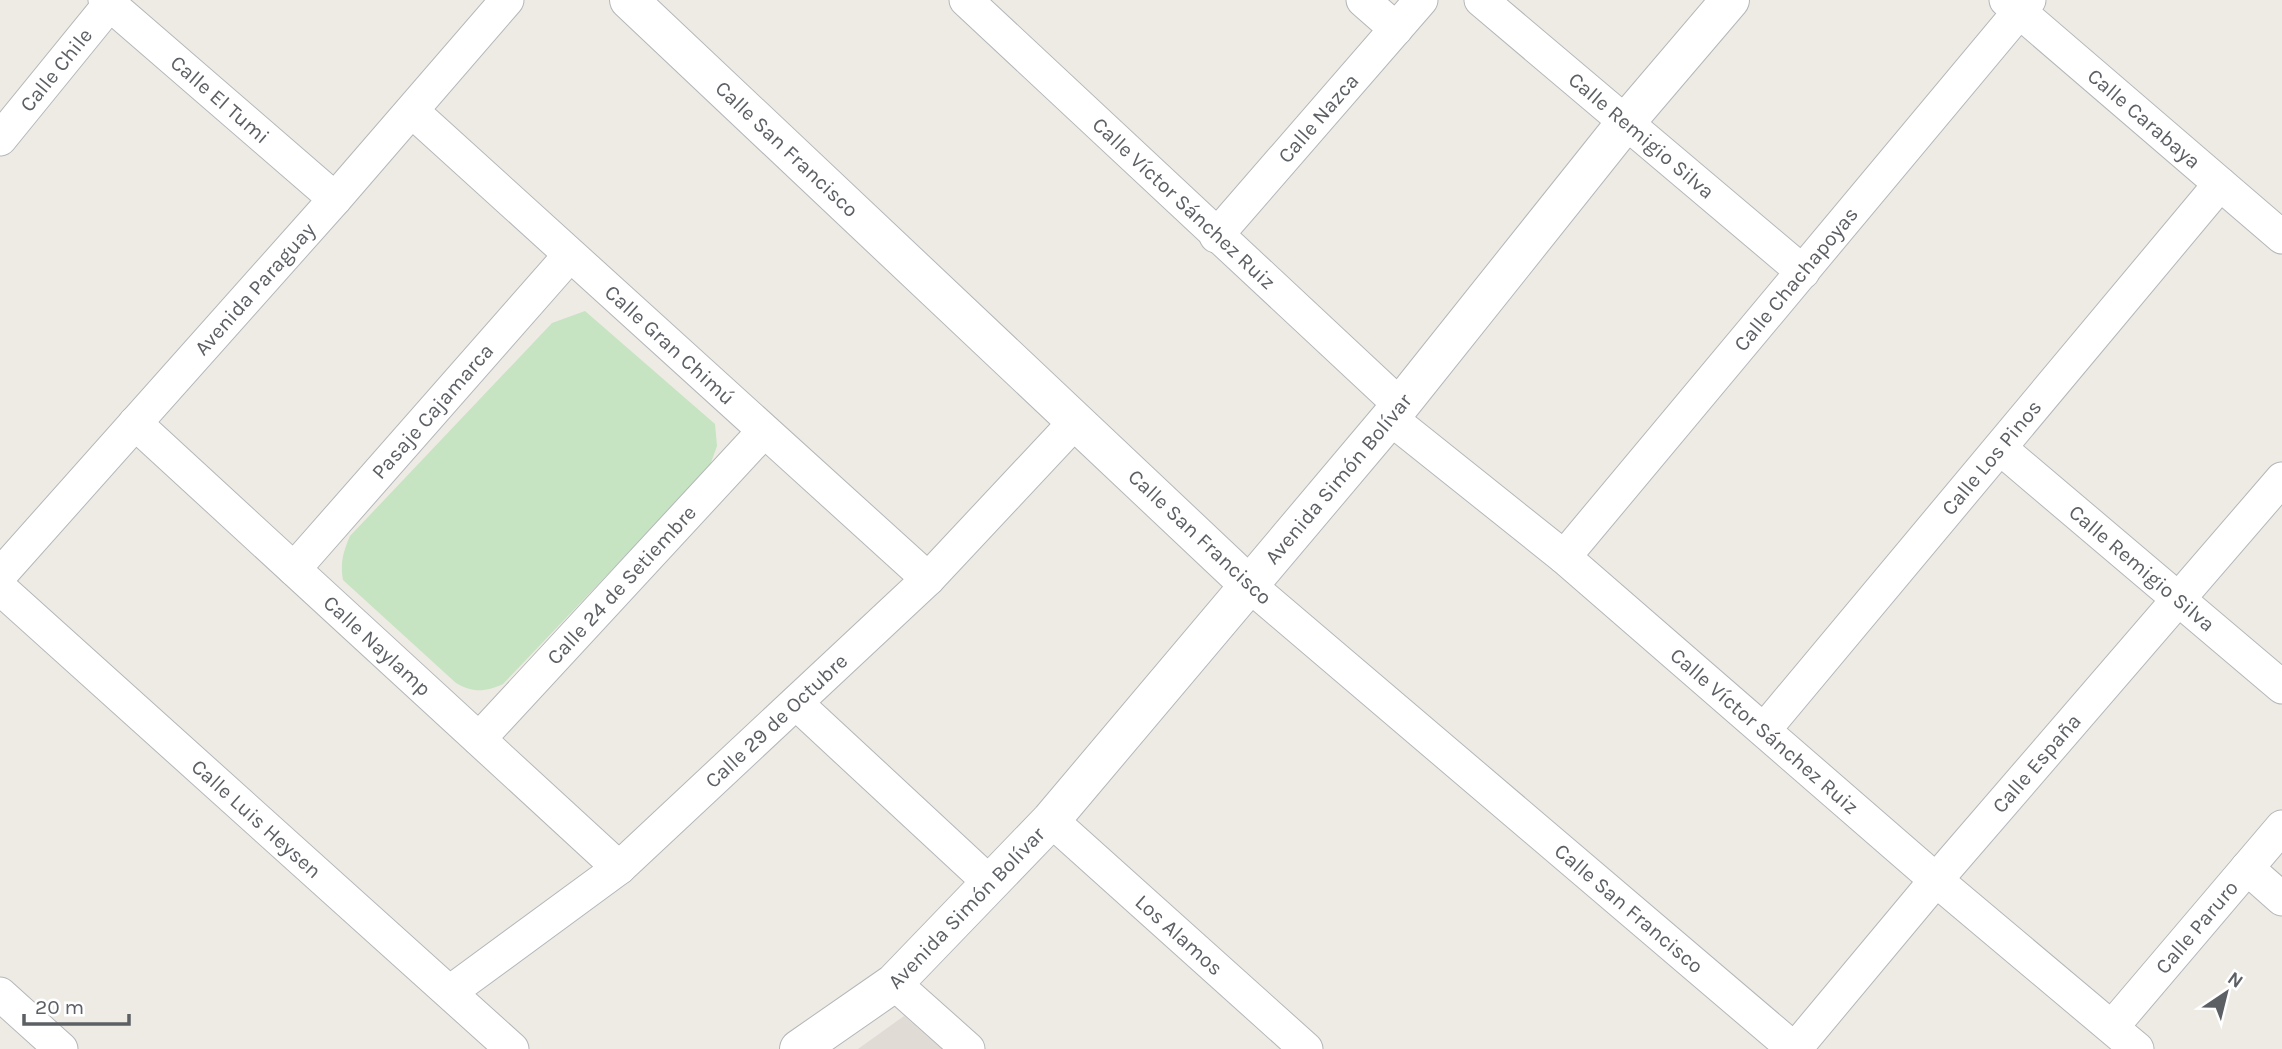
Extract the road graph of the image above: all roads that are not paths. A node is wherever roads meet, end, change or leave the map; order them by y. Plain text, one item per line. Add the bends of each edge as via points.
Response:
1 (507, 0) edge
2 (629, 0) edge
3 (966, 0) edge
4 (1363, 0) edge
5 (1421, 0) edge
6 (1480, 0) edge
7 (1730, 0) edge
8 (109, 1) edge
9 (2019, 4) edge
10 (1396, 29) junction
11 (412, 111) junction
12 (1626, 122) junction
13 (0, 139) edge
14 (2220, 184) junction
15 (335, 200) junction
16 (1216, 236) junction
17 (2282, 237) edge
18 (570, 255) junction
19 (1803, 272) junction
20 (1395, 412) junction
21 (1076, 421) junction
22 (135, 423) junction
23 (764, 430) junction
24 (2000, 448) junction
25 (2282, 479) edge
26 (1564, 557) junction
27 (293, 569) junction
28 (0, 575) edge
29 (928, 579) junction
30 (1249, 585) junction
31 (0, 588) edge
32 (2178, 600) junction
33 (2282, 687) edge
34 (796, 703) junction
35 (1764, 730) junction
36 (479, 739) junction
37 (1051, 820) junction
38 (2282, 827) edge
39 (619, 868) junction
40 (2247, 868) junction
41 (1936, 880) junction
42 (990, 883) junction
43 (2282, 899) edge
44 (894, 983) junction
45 (450, 992) junction
46 (0, 995) edge
47 (2112, 1027) junction
48 (61, 1049) edge
49 (512, 1049) edge
50 (799, 1049) edge
51 (968, 1049) edge
52 (1306, 1049) edge
53 (1794, 1049) edge
54 (2137, 1049) edge

1 - 11 street, Avenida Paraguay
2 - 21 street, Calle San Francisco
3 - 16 street, Calle Víctor Sánchez Ruiz
4 - 10 street
5 - 10 street, Calle Nazca
6 - 12 street, Calle Remigio Silva
7 - 12 street, Avenida Simón Bolívar
8 - 13 street, Calle Chile
8 - 15 street, Calle El Tumi
9 - 14 street, Calle Carabaya
9 - 19 street, Calle Chachapoyas
10 - 16 street, Calle Nazca
11 - 15 street, Avenida Paraguay
11 - 18 street, Calle Gran Chimú
12 - 19 street, Calle Remigio Silva
12 - 20 street, Avenida Simón Bolívar
14 - 17 street, Calle Carabaya
14 - 24 street, Calle Los Pinos
15 - 22 street, Avenida Paraguay
16 - 20 street, Calle Víctor Sánchez Ruiz
18 - 23 street, Calle Gran Chimú
18 - 27 street, Pasaje Cajamarca
19 - 26 street, Calle Chachapoyas
20 - 26 street, Calle Víctor Sánchez Ruiz
20 - 30 street, Avenida Simón Bolívar
21 - 29 street, Calle 29 de Octubre
21 - 30 street, Calle San Francisco
22 - 27 street, Calle Naylamp
22 - 28 street, Avenida Paraguay
23 - 29 street, Calle Gran Chimú
23 - 36 street, Calle 24 de Setiembre
24 - 32 street, Calle Remigio Silva
24 - 35 street, Calle Los Pinos
25 - 32 street, Calle España
26 - 35 street, Calle Víctor Sánchez Ruiz
27 - 36 street, Calle Naylamp
29 - 34 street, Calle 29 de Octubre
30 - 37 street, Avenida Simón Bolívar
30 - 53 street, Calle San Francisco
31 - 45 street, Calle Luis Heysen
32 - 33 street, Calle Remigio Silva
32 - 41 street, Calle España
34 - 39 street, Calle 29 de Octubre
34 - 42 street
35 - 41 street, Calle Víctor Sánchez Ruiz
36 - 39 street, Calle Naylamp
37 - 42 street, Avenida Simón Bolívar
37 - 52 street, Los Alamos
38 - 40 street, Calle Paruro
39 - 45 street, Calle 29 de Octubre
40 - 43 street
40 - 47 street, Calle Paruro
41 - 47 street, Calle Víctor Sánchez Ruiz
41 - 53 street, Calle España
42 - 44 street, Avenida Simón Bolívar
44 - 50 street, Avenida Simón Bolívar
44 - 51 street
45 - 49 street, Calle Luis Heysen
46 - 48 street
47 - 54 street, Calle Víctor Sánchez Ruiz

